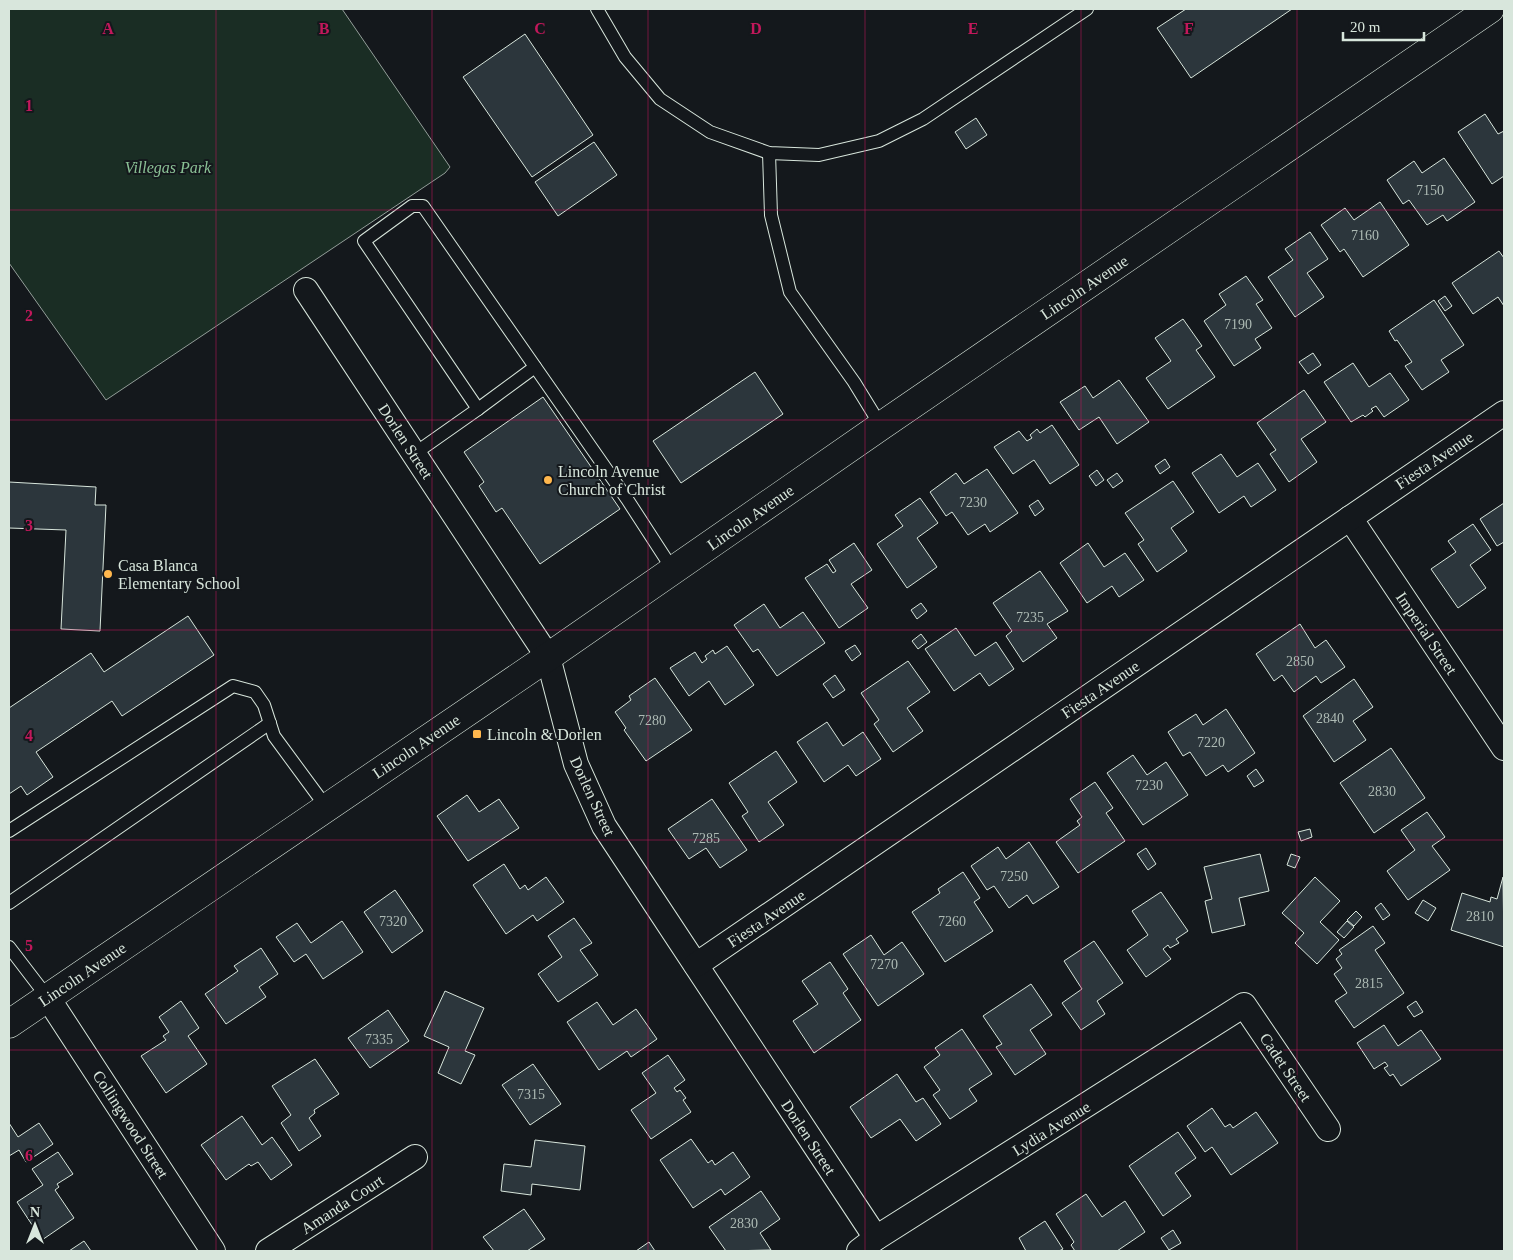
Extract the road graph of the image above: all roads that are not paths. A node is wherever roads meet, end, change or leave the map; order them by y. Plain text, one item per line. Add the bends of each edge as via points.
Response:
1 (597, 9) edge
2 (1087, 9) edge
3 (1490, 9) edge
4 (769, 153) junction
5 (306, 290) dead end
6 (535, 367) junction
7 (478, 409) junction
8 (1504, 413) edge
9 (881, 426) junction
10 (414, 454) junction
11 (1350, 518) junction
12 (673, 570) junction
13 (548, 657) junction
14 (270, 723) junction
15 (1504, 748) edge
16 (327, 808) junction
17 (9, 832) edge
18 (9, 903) edge
19 (9, 947) edge
20 (696, 966) junction
21 (48, 998) junction
22 (1244, 1005) joint
23 (9, 1024) edge
24 (1328, 1129) dead end
25 (416, 1157) dead end
26 (867, 1245) edge
27 (214, 1251) edge
28 (268, 1251) edge

1 - 4 lane via 625,57 660,99 710,132
2 - 4 lane via 923,119 879,141 819,155
3 - 9 street, Lincoln Avenue
4 - 9 lane via 771,215 790,292
5 - 10 street, Dorlen Street
6 - 7 lane
6 - 7 lane via 422,206 412,206 364,241
6 - 12 lane
7 - 10 lane
8 - 11 street, Fiesta Avenue
9 - 12 street, Lincoln Avenue
10 - 13 street, Dorlen Street
11 - 15 street, Imperial Street
11 - 20 street, Fiesta Avenue
12 - 13 street, Lincoln Avenue
13 - 16 street, Lincoln Avenue
13 - 20 street, Dorlen Street via 576,764 604,826
14 - 16 lane via 274,736
14 - 17 lane via 255,692 233,686
14 - 18 lane
16 - 21 street, Lincoln Avenue
19 - 21 lane
20 - 26 street, Dorlen Street
21 - 23 street, Lincoln Avenue
21 - 27 street, Collingwood Street
22 - 24 street, Cadet Street
22 - 26 street, Lydia Avenue
25 - 28 street, Amanda Court

